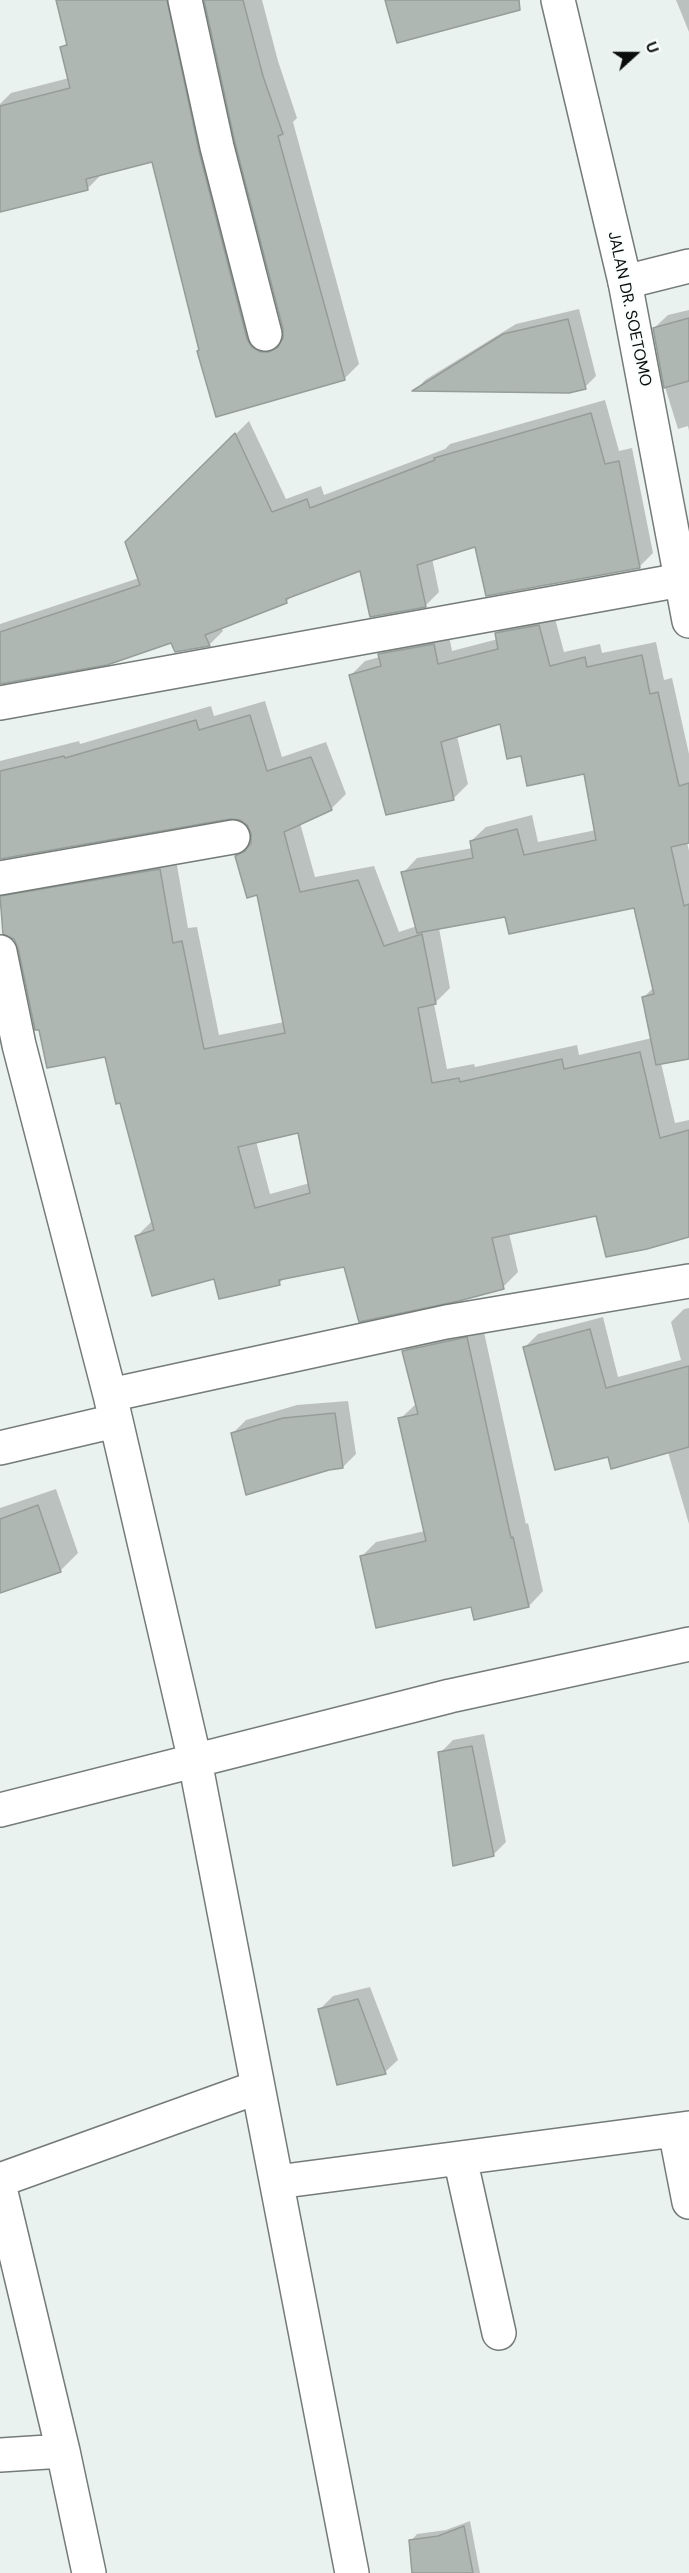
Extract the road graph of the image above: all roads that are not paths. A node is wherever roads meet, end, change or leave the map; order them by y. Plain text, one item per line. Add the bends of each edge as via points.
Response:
1 (185, 0) edge
2 (558, 0) edge
3 (689, 266) edge
4 (625, 282) junction
5 (265, 334) dead end
6 (681, 580) junction
7 (689, 621) edge
8 (0, 703) edge
9 (233, 837) dead end
10 (0, 878) edge
11 (0, 952) edge
12 (10, 1046) edge
13 (689, 1281) edge
14 (112, 1408) junction
15 (0, 1448) edge
16 (689, 1644) edge
17 (195, 1761) junction
18 (0, 1810) edge
19 (258, 2087) junction
20 (682, 2129) edge
21 (460, 2158) junction
22 (0, 2180) edge
23 (277, 2182) junction
24 (0, 2188) edge
25 (689, 2202) edge
26 (500, 2333) dead end
27 (63, 2451) junction
28 (0, 2455) edge
29 (89, 2573) edge
30 (352, 2573) edge

1 - 5 street via 217,147
2 - 4 street, JALAN DR. SOETOMO
3 - 4 street
4 - 6 street, JALAN DR. SOETOMO
6 - 7 street, JALAN DR. SOETOMO
6 - 8 street
9 - 10 street
11 - 12 street
12 - 14 street
13 - 14 street via 446,1322
14 - 15 street
14 - 17 street
16 - 17 street via 450,1696
17 - 18 street
17 - 19 street
19 - 22 street
19 - 23 street
20 - 21 street
20 - 25 street
21 - 23 street
21 - 26 street
23 - 30 street
24 - 27 street
27 - 28 street
27 - 29 street

